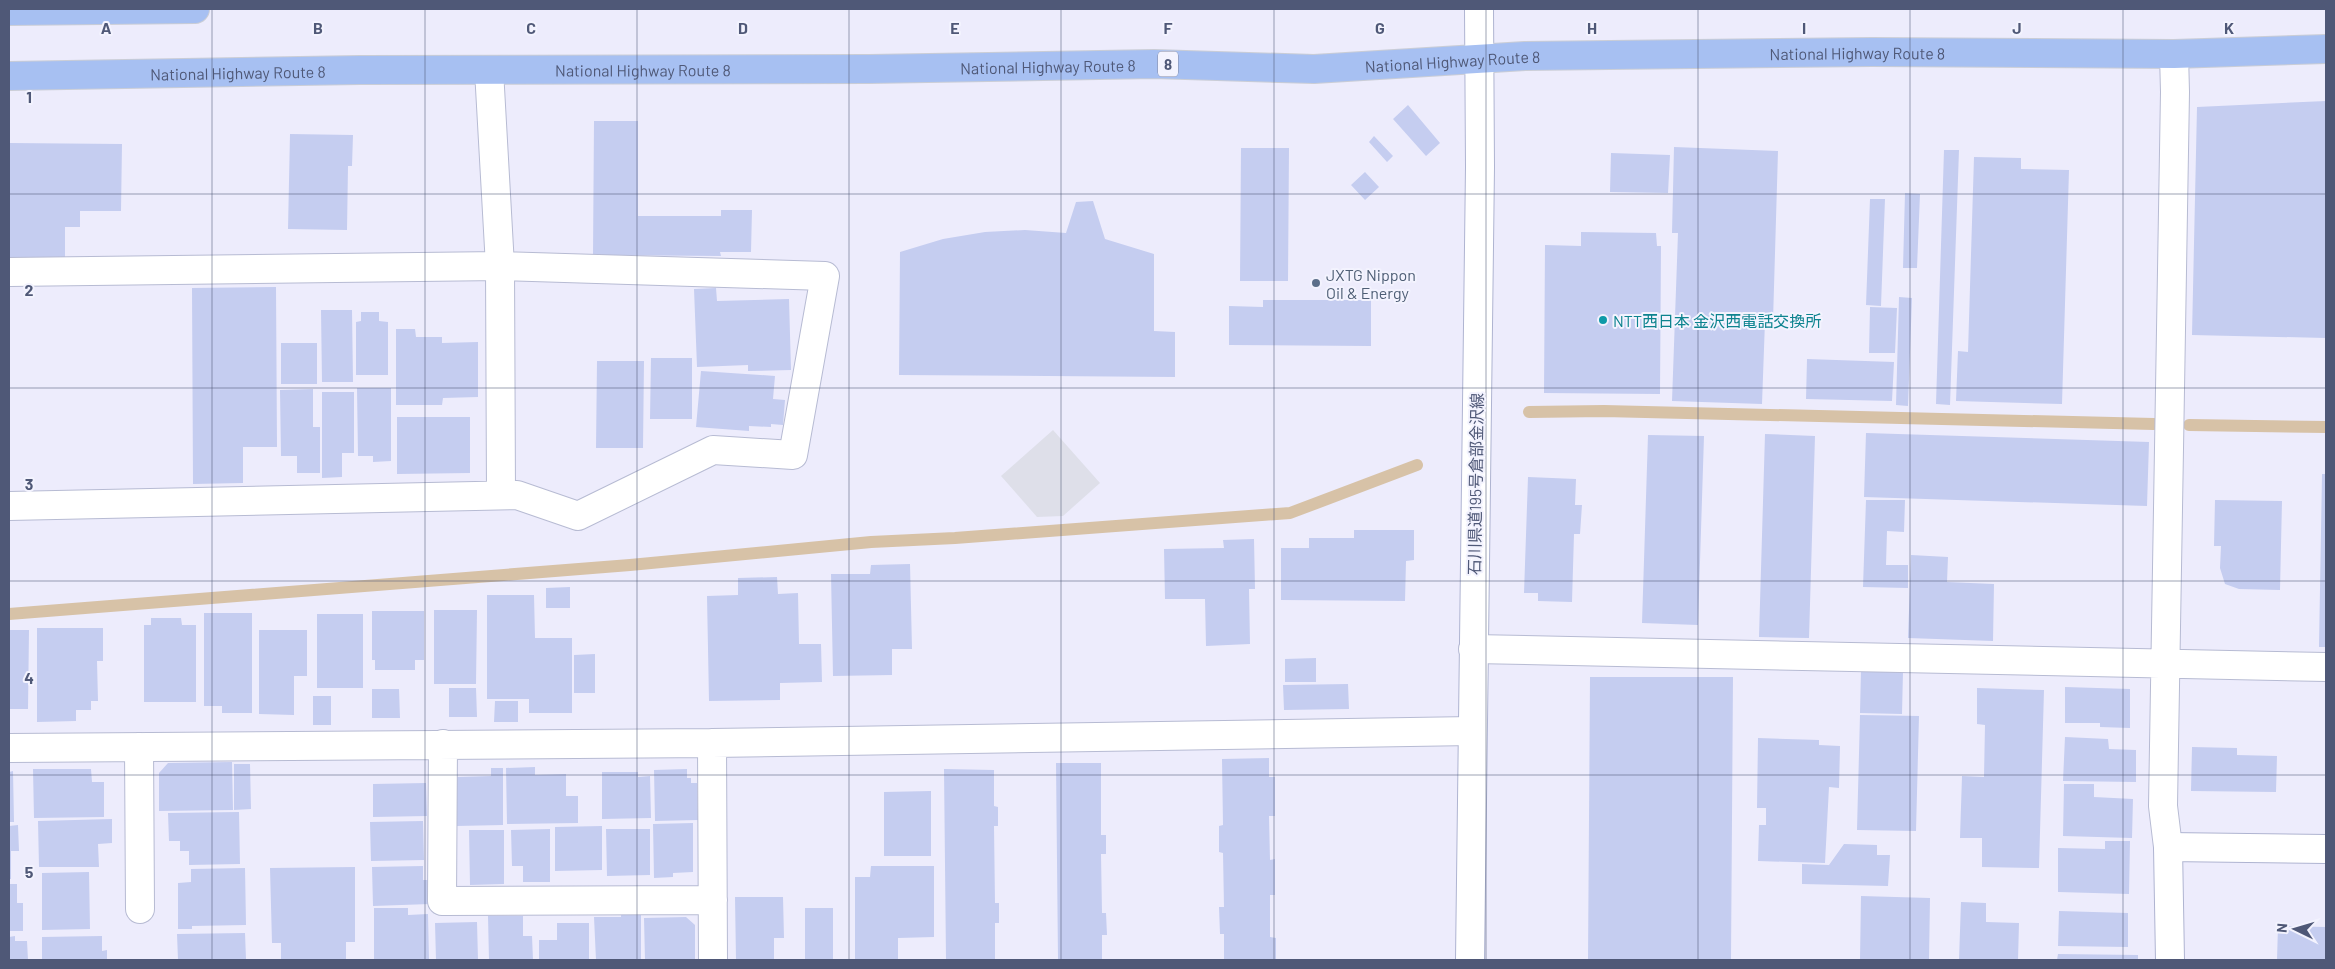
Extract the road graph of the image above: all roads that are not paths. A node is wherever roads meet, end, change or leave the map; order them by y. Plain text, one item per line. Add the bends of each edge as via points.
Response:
1 (195, 9) edge
2 (1479, 9) edge
3 (9, 11) edge
4 (2326, 49) edge
5 (2174, 54) junction
6 (1481, 58) junction
7 (489, 70) junction
8 (9, 76) edge
9 (500, 266) junction
10 (9, 272) edge
11 (501, 495) junction
12 (9, 506) edge
13 (1473, 649) junction
14 (2167, 664) junction
15 (2326, 667) edge
16 (1472, 731) junction
17 (712, 743) junction
18 (443, 744) junction
19 (139, 747) junction
20 (9, 748) edge
21 (2168, 847) junction
22 (2326, 849) edge
23 (713, 900) junction
24 (140, 909) dead end
25 (713, 960) edge
26 (1470, 960) edge
27 (2170, 960) edge

1 - 3 highway
2 - 6 street, 石川県道195号倉部金沢線
4 - 5 highway, National Highway Route 8 / 8
5 - 6 highway, National Highway Route 8 / 8 via 1716,52
5 - 14 street
6 - 7 highway, National Highway Route 8 / 8 via 1314,69 1154,64 869,70
6 - 13 street, 石川県道195号倉部金沢線
7 - 8 highway, National Highway Route 8 / 8
7 - 9 street
9 - 10 street
9 - 11 street
9 - 11 street via 825,276 793,455 714,450 578,516 517,495
11 - 12 street
13 - 14 street
13 - 16 street, 石川県道195号倉部金沢線
14 - 15 street
14 - 21 street via 2163,806
16 - 17 street
16 - 26 street, 石川県道195号倉部金沢線
17 - 18 street
17 - 23 street
18 - 19 street
18 - 23 street via 442,901
19 - 20 street
19 - 24 street
21 - 22 street
21 - 27 street
23 - 25 street

